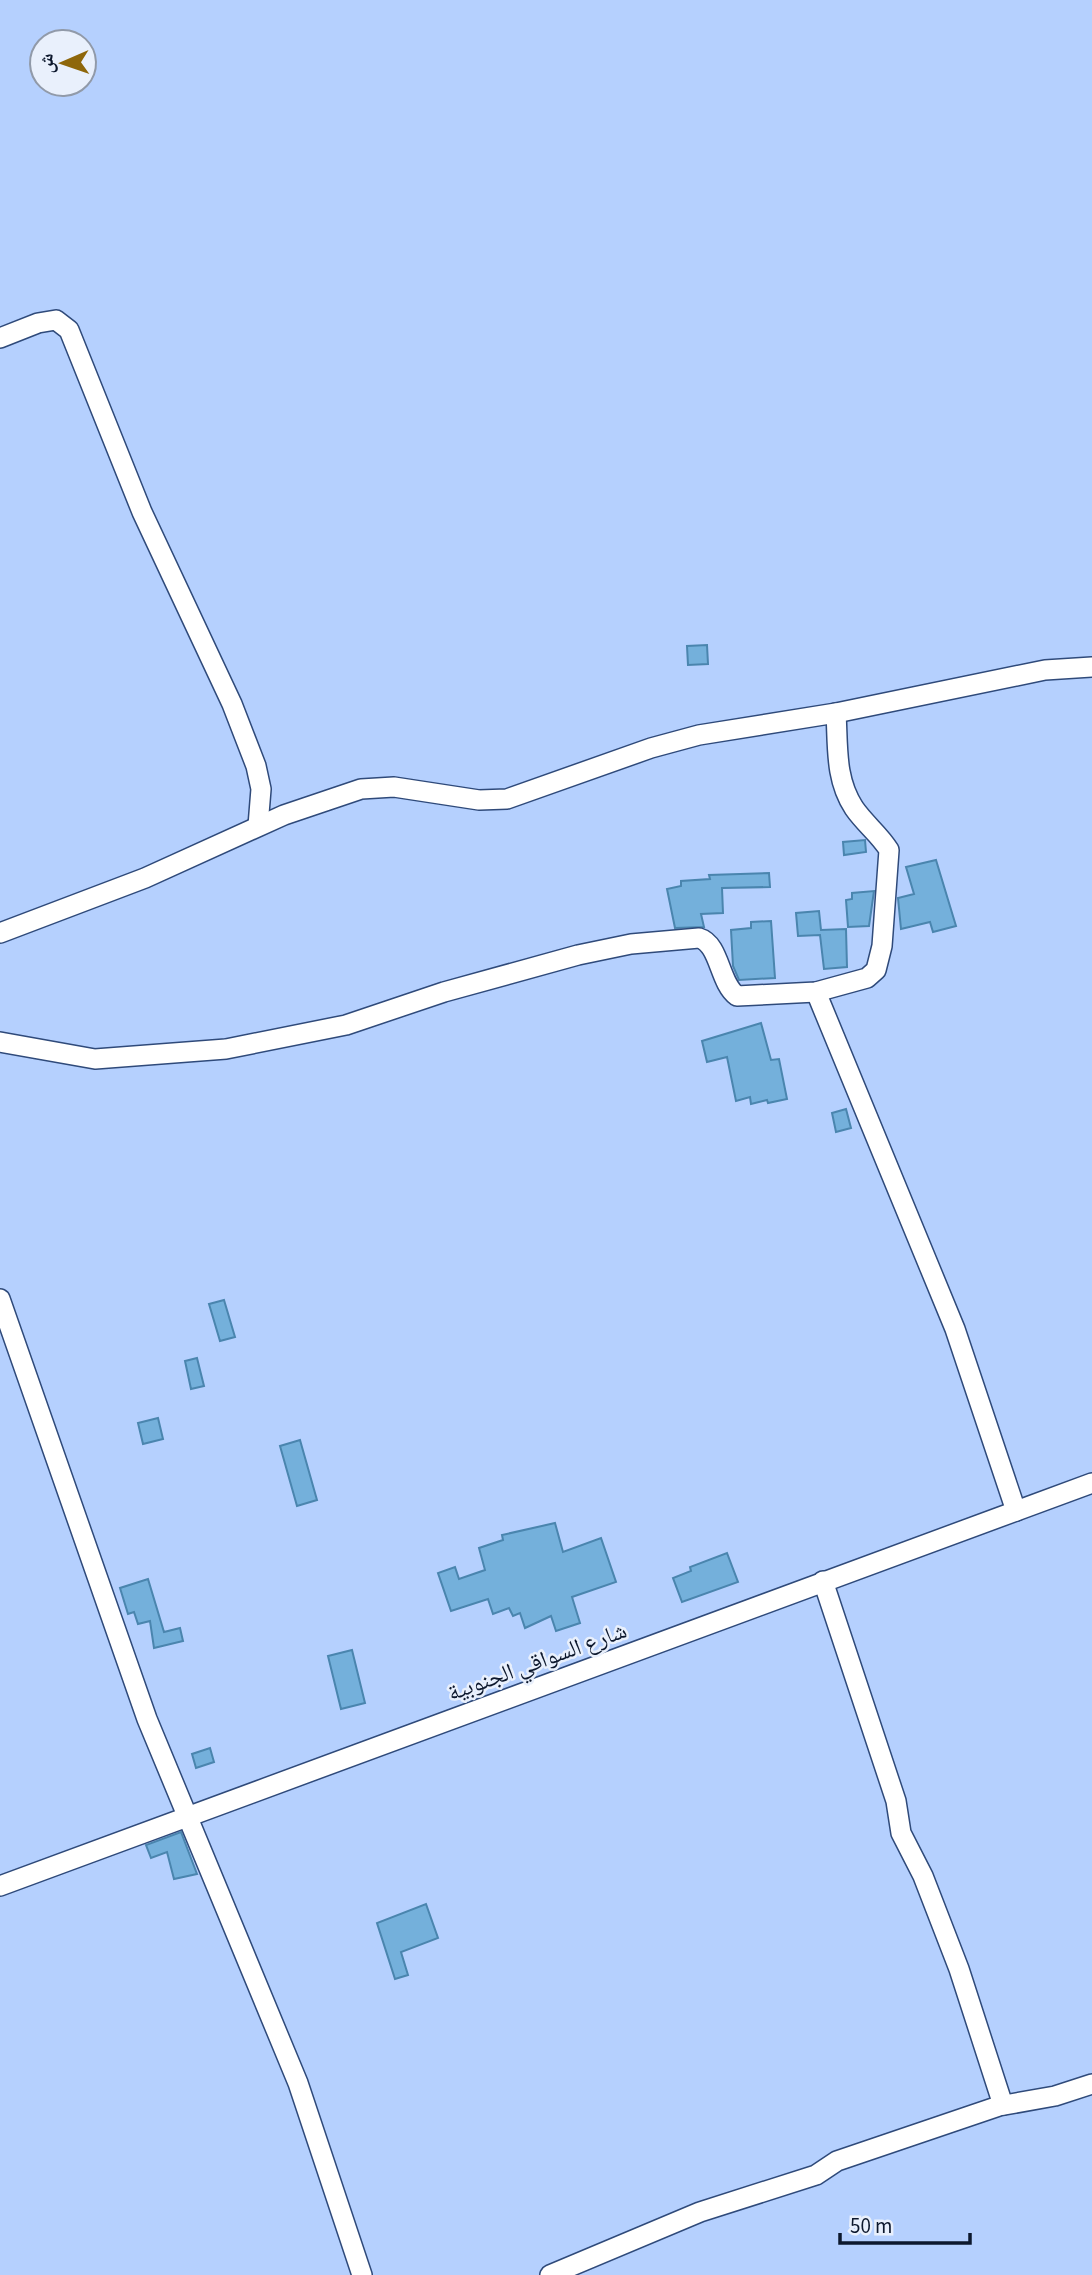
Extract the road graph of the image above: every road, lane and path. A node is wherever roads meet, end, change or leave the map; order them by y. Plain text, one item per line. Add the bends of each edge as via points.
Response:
1 (0, 338) edge
2 (1092, 667) edge
3 (836, 713) junction
4 (258, 826) junction
5 (0, 933) edge
6 (816, 992) junction
7 (0, 1042) edge
8 (0, 1299) edge
9 (1092, 1483) edge
10 (1016, 1511) junction
11 (823, 1581) junction
12 (187, 1816) junction
13 (0, 1886) edge
14 (1092, 2084) edge
15 (1003, 2105) junction
16 (362, 2275) edge
17 (550, 2275) edge

1 - 4 street via 56,320 69,330 142,512 256,765 261,789
2 - 3 street via 1034,672
3 - 4 street via 699,735 507,799 479,800 378,787 338,795
3 - 6 street via 843,789 889,850 887,900 876,970 855,984
4 - 5 street via 145,878
6 - 7 street via 737,996 726,984 709,944 699,938 578,954 346,1025 194,1054 95,1059
6 - 10 street via 955,1329
8 - 12 street via 147,1719
9 - 10 street, شارع السواقي الجنوبية
10 - 11 street, شارع السواقي الجنوبية
11 - 12 street, شارع السواقي الجنوبية
11 - 15 street via 896,1801 901,1833 959,1969
12 - 13 street, شارع السواقي الجنوبية
12 - 16 street via 298,2083
14 - 15 street
15 - 17 street via 837,2161 816,2175 700,2212

